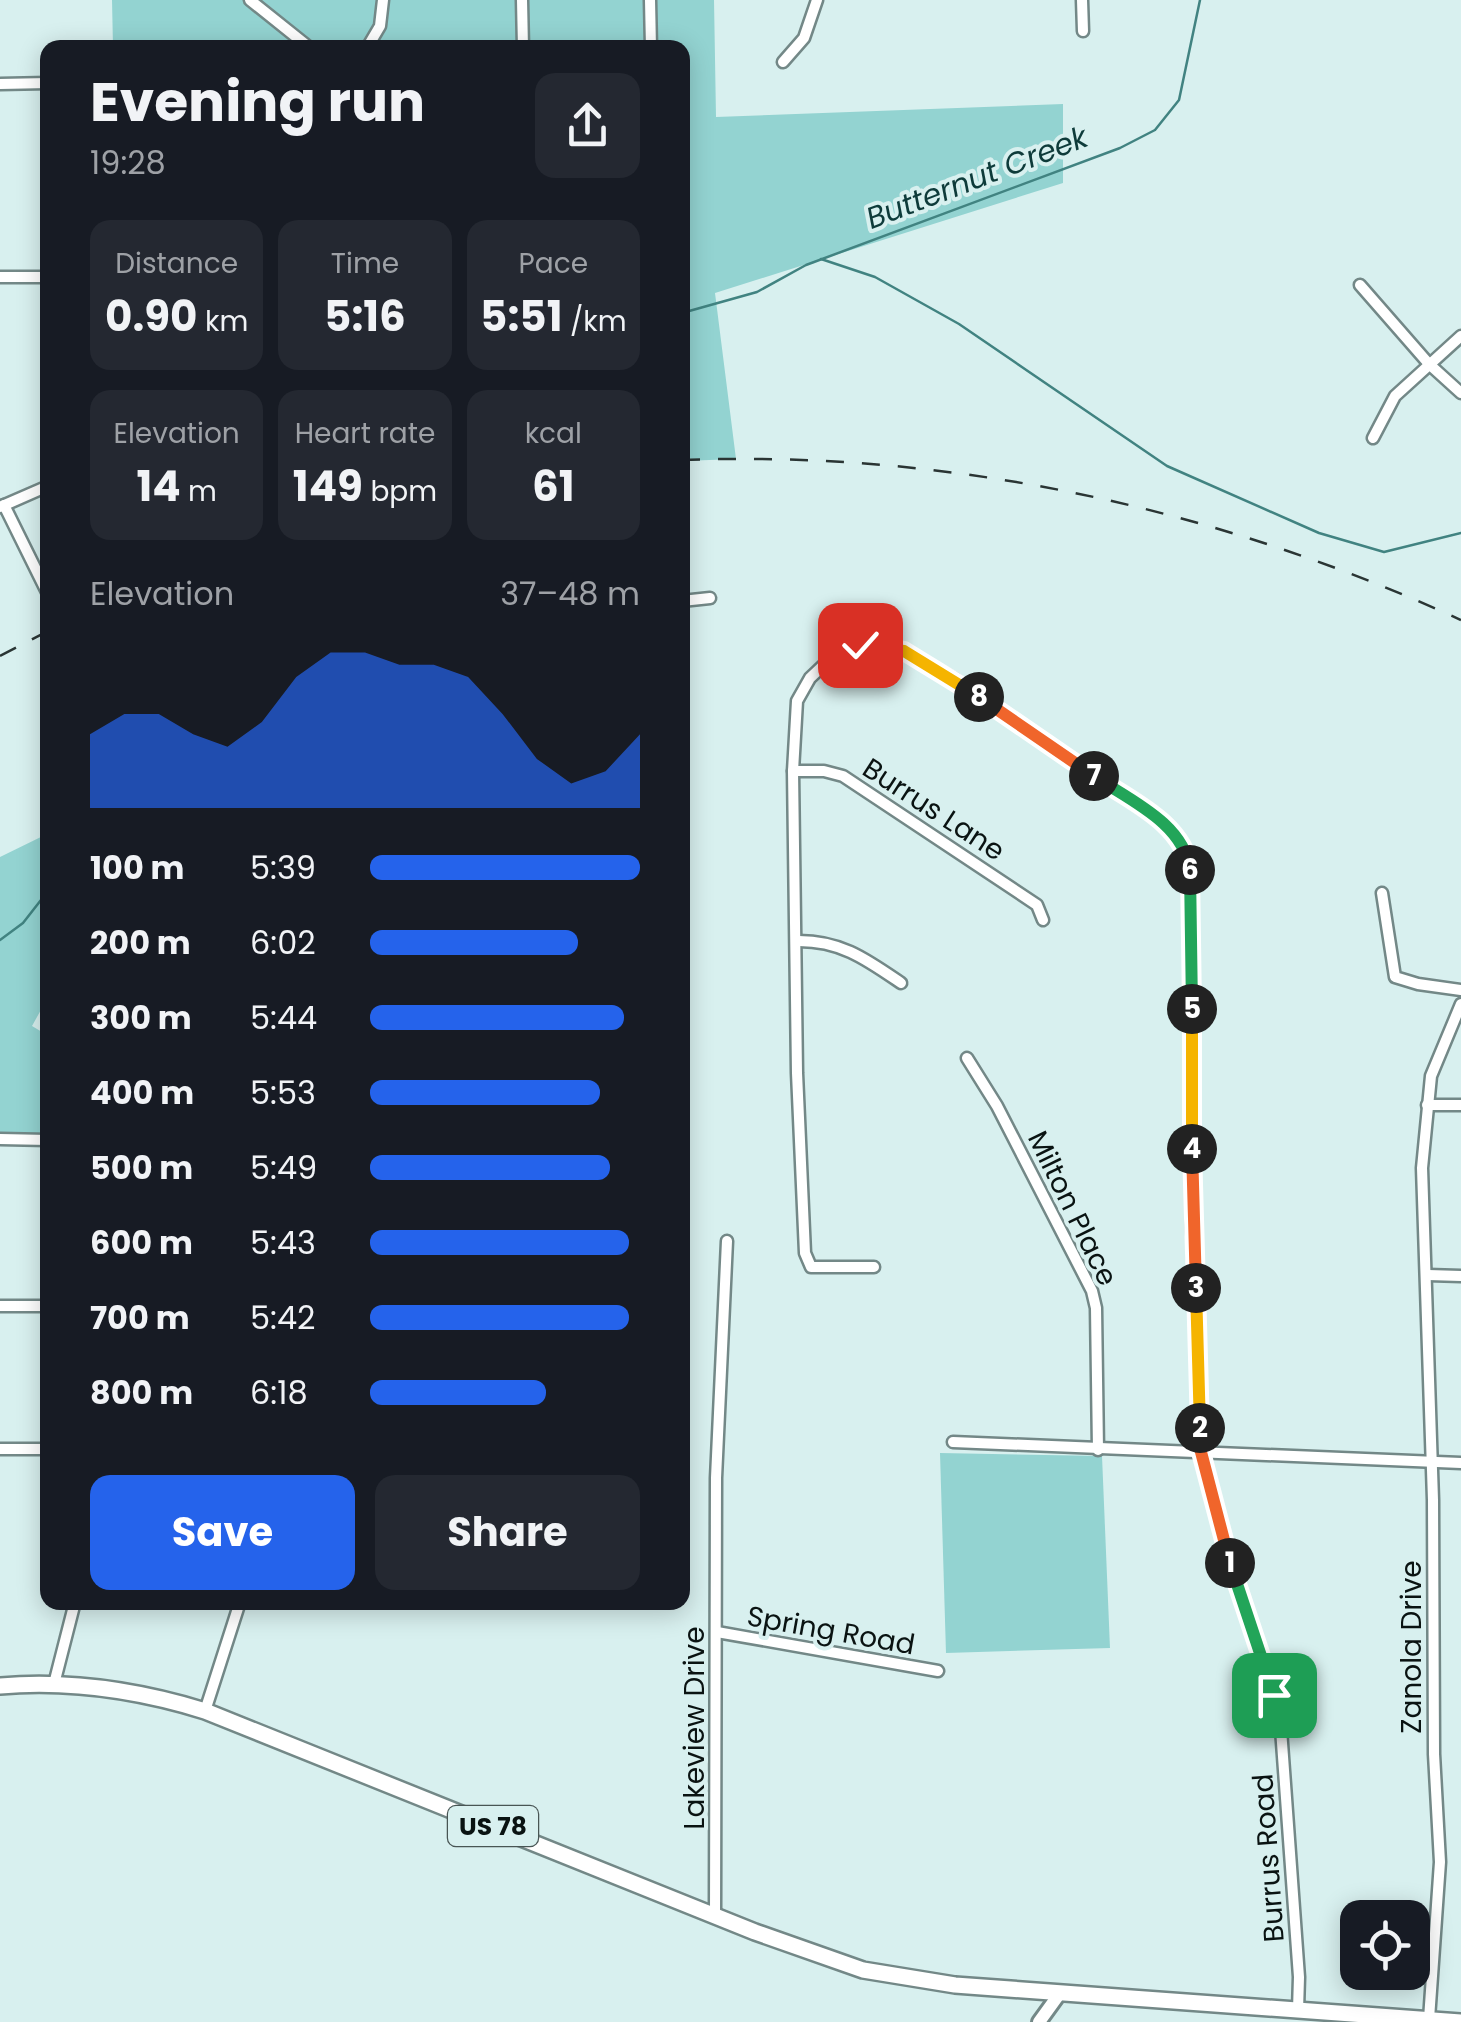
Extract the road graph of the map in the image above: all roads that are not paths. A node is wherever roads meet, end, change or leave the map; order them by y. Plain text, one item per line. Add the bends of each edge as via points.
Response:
1 (250, 0) edge
2 (383, 0) edge
3 (522, 0) edge
4 (650, 0) edge
5 (817, 0) edge
6 (1082, 0) edge
7 (1083, 32) dead end
8 (300, 40) edge
9 (372, 40) edge
10 (523, 40) edge
11 (651, 40) edge
12 (783, 62) dead end
13 (0, 84) edge
14 (40, 84) edge
15 (0, 277) edge
16 (40, 277) edge
17 (1360, 285) dead end
18 (1461, 336) edge
19 (1428, 364) junction
20 (1461, 392) edge
21 (1373, 438) dead end
22 (40, 489) edge
23 (2, 506) edge
24 (40, 580) edge
25 (710, 598) dead end
26 (690, 601) edge
27 (794, 771) junction
28 (1382, 893) dead end
29 (1043, 920) dead end
30 (796, 941) junction
31 (902, 983) dead end
32 (1461, 990) edge
33 (1461, 1004) edge
34 (967, 1058) dead end
35 (1427, 1105) junction
36 (1461, 1105) edge
37 (0, 1139) edge
38 (40, 1140) edge
39 (727, 1241) dead end
40 (874, 1266) dead end
41 (1428, 1275) junction
42 (1461, 1276) edge
43 (0, 1306) edge
44 (40, 1306) edge
45 (953, 1442) dead end
46 (0, 1449) edge
47 (40, 1449) edge
48 (1098, 1450) junction
49 (1201, 1452) junction
50 (1432, 1463) junction
51 (1461, 1463) edge
52 (73, 1610) edge
53 (237, 1610) edge
54 (717, 1632) junction
55 (938, 1671) dead end
56 (54, 1684) junction
57 (0, 1686) edge
58 (205, 1711) junction
59 (714, 1915) junction
60 (1060, 1993) junction
61 (1298, 2010) junction
62 (1322, 2017) edge
63 (1429, 2019) junction
64 (1039, 2022) edge
65 (1461, 2022) edge

1 - 8 street
2 - 9 street
3 - 10 street
4 - 11 street
5 - 12 street via 804,38
6 - 7 street
13 - 14 street
15 - 16 street
17 - 19 street
18 - 19 street
19 - 20 street
19 - 21 street via 1389,403
22 - 23 street
23 - 24 street
25 - 26 street
27 - 29 street, Burrus Lane via 824,771 868,790 1037,905
27 - 30 street
27 - 49 street via 797,700 810,678 844,652 878,645 904,651 954,679 1181,842 1192,886 1192,1224
28 - 32 street via 1396,976
30 - 31 street via 849,948
30 - 40 street via 805,1253 811,1267
33 - 35 street, Zanola Drive via 1431,1076
34 - 48 street, Milton Place via 1092,1292
35 - 36 street
35 - 41 street, Zanola Drive via 1422,1168
37 - 38 street
39 - 54 street, Lakeview Drive
41 - 42 street
41 - 50 street, Zanola Drive
43 - 44 street
45 - 48 street
46 - 47 street
48 - 49 street
49 - 50 street
49 - 61 street, Burrus Road via 1281,1730
50 - 51 street
50 - 63 street, Zanola Drive via 1440,1862
52 - 56 street
53 - 58 street
54 - 55 street, Spring Road
54 - 59 street, Lakeview Drive
56 - 57 main road, US 78
56 - 58 main road, US 78 via 124,1690
58 - 59 main road, US 78
59 - 60 main road, US 78 via 863,1970
60 - 61 main road, US 78
60 - 64 street
61 - 62 main road, US 78
62 - 63 main road, US 78
63 - 65 main road, US 78

